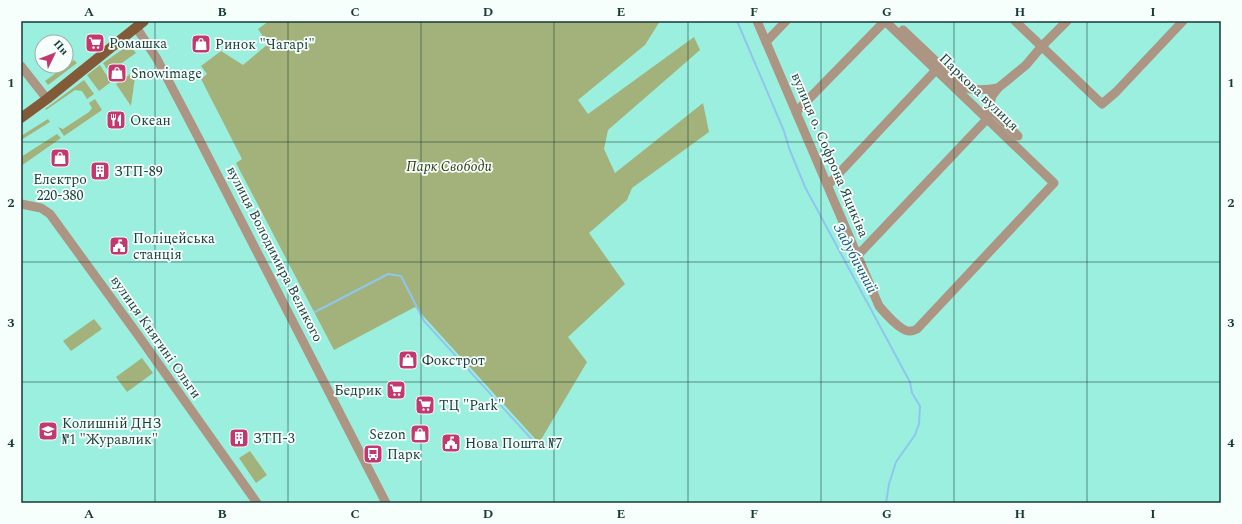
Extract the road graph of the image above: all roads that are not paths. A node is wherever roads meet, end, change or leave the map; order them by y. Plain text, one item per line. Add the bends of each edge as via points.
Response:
1 (757, 21) edge
2 (786, 21) edge
3 (885, 21) edge
4 (894, 21) edge
5 (1015, 21) edge
6 (1067, 21) edge
7 (1183, 21) edge
8 (138, 23) edge
9 (766, 42) junction
10 (1042, 46) junction
11 (21, 66) edge
12 (937, 66) junction
13 (998, 88) junction
14 (47, 99) junction
15 (990, 108) junction
16 (796, 112) junction
17 (21, 118) edge
18 (987, 119) junction
19 (1018, 136) dead end
20 (828, 185) junction
21 (21, 204) edge
22 (858, 255) junction
23 (911, 331) joint
24 (257, 503) edge
25 (386, 503) edge

1 - 9 street, вулиця о. Софрона Яциківа
2 - 9 street
3 - 12 street, Паркова вулиця
3 - 16 street
4 - 12 street, Паркова вулиця
5 - 10 street
6 - 10 street
7 - 10 street via 1102,104
8 - 14 main road
8 - 25 street, вулиця Володимира Великого
9 - 16 street, вулиця о. Софрона Яциківа
10 - 13 street via 1026,65
11 - 14 street
12 - 13 street, Паркова вулиця via 968,89
12 - 18 street, Паркова вулиця
12 - 20 street
13 - 15 street, Паркова вулиця via 992,96
14 - 17 main road
15 - 18 street
15 - 19 street, Паркова вулиця
16 - 20 street, вулиця о. Софрона Яциківа
18 - 22 street
18 - 23 street, Паркова вулиця via 1054,183 917,329
20 - 22 street, вулиця о. Софрона Яциківа
21 - 24 street, вулиця Княгині Ольги via 41,208 50,214
22 - 23 street, вулиця о. Софрона Яциківа via 880,306 896,324 906,331

